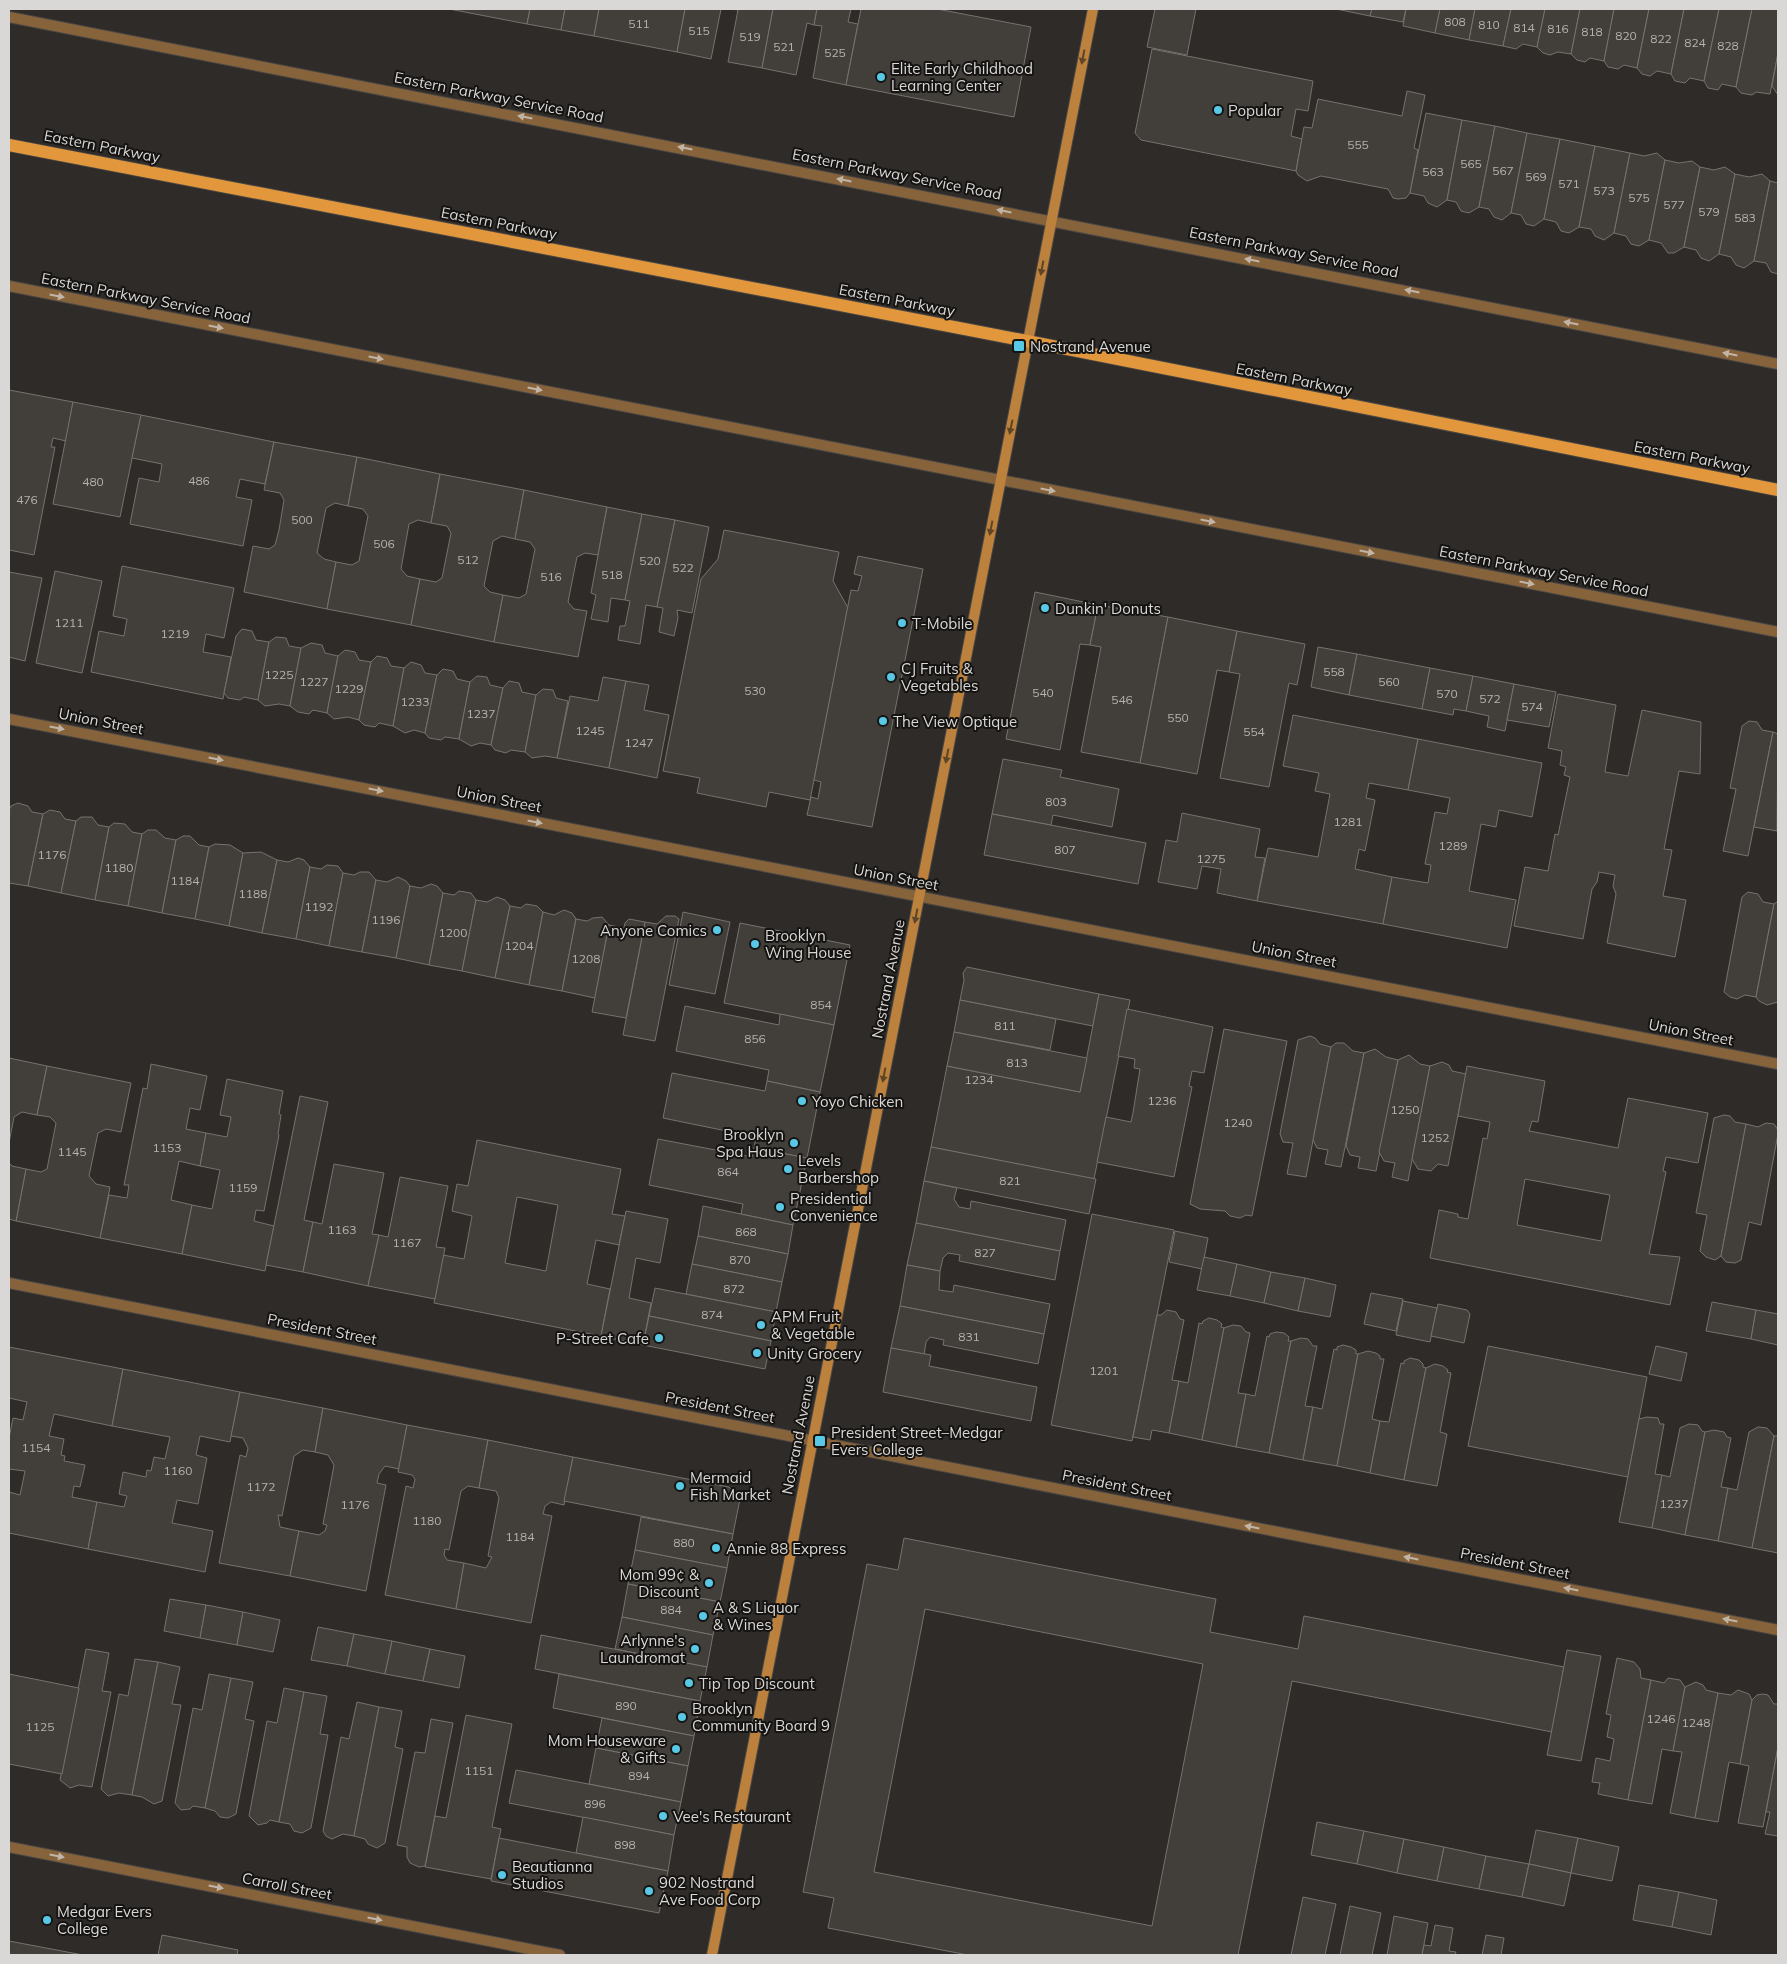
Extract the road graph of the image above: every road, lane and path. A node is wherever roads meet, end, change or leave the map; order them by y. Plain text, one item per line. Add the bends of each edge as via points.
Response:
1 (1093, 9) edge
2 (9, 17) edge
3 (9, 145) edge
4 (1051, 220) junction
5 (9, 286) edge
6 (1026, 341) junction
7 (1778, 364) edge
8 (1000, 480) junction
9 (1778, 490) edge
10 (1778, 632) edge
11 (9, 718) edge
12 (919, 896) junction
13 (1778, 1064) edge
14 (9, 1283) edge
15 (813, 1441) junction
16 (1778, 1630) edge
17 (9, 1847) edge
18 (560, 1955) edge
19 (712, 1955) edge

1 -> 4 main road, Nostrand Avenue
4 -> 2 street, Eastern Parkway Service Road
3 - 6 main road, Eastern Parkway
4 -> 6 main road, Nostrand Avenue
7 -> 4 street, Eastern Parkway Service Road
5 -> 8 street, Eastern Parkway Service Road
6 -> 8 main road, Nostrand Avenue
6 - 9 main road, Eastern Parkway
8 -> 10 street, Eastern Parkway Service Road
8 -> 12 main road, Nostrand Avenue
11 -> 12 street, Union Street
12 - 13 street, Union Street
12 -> 15 main road, Nostrand Avenue
14 - 15 street, President Street
16 -> 15 street, President Street
15 - 19 main road, Nostrand Avenue
17 -> 18 street, Carroll Street

